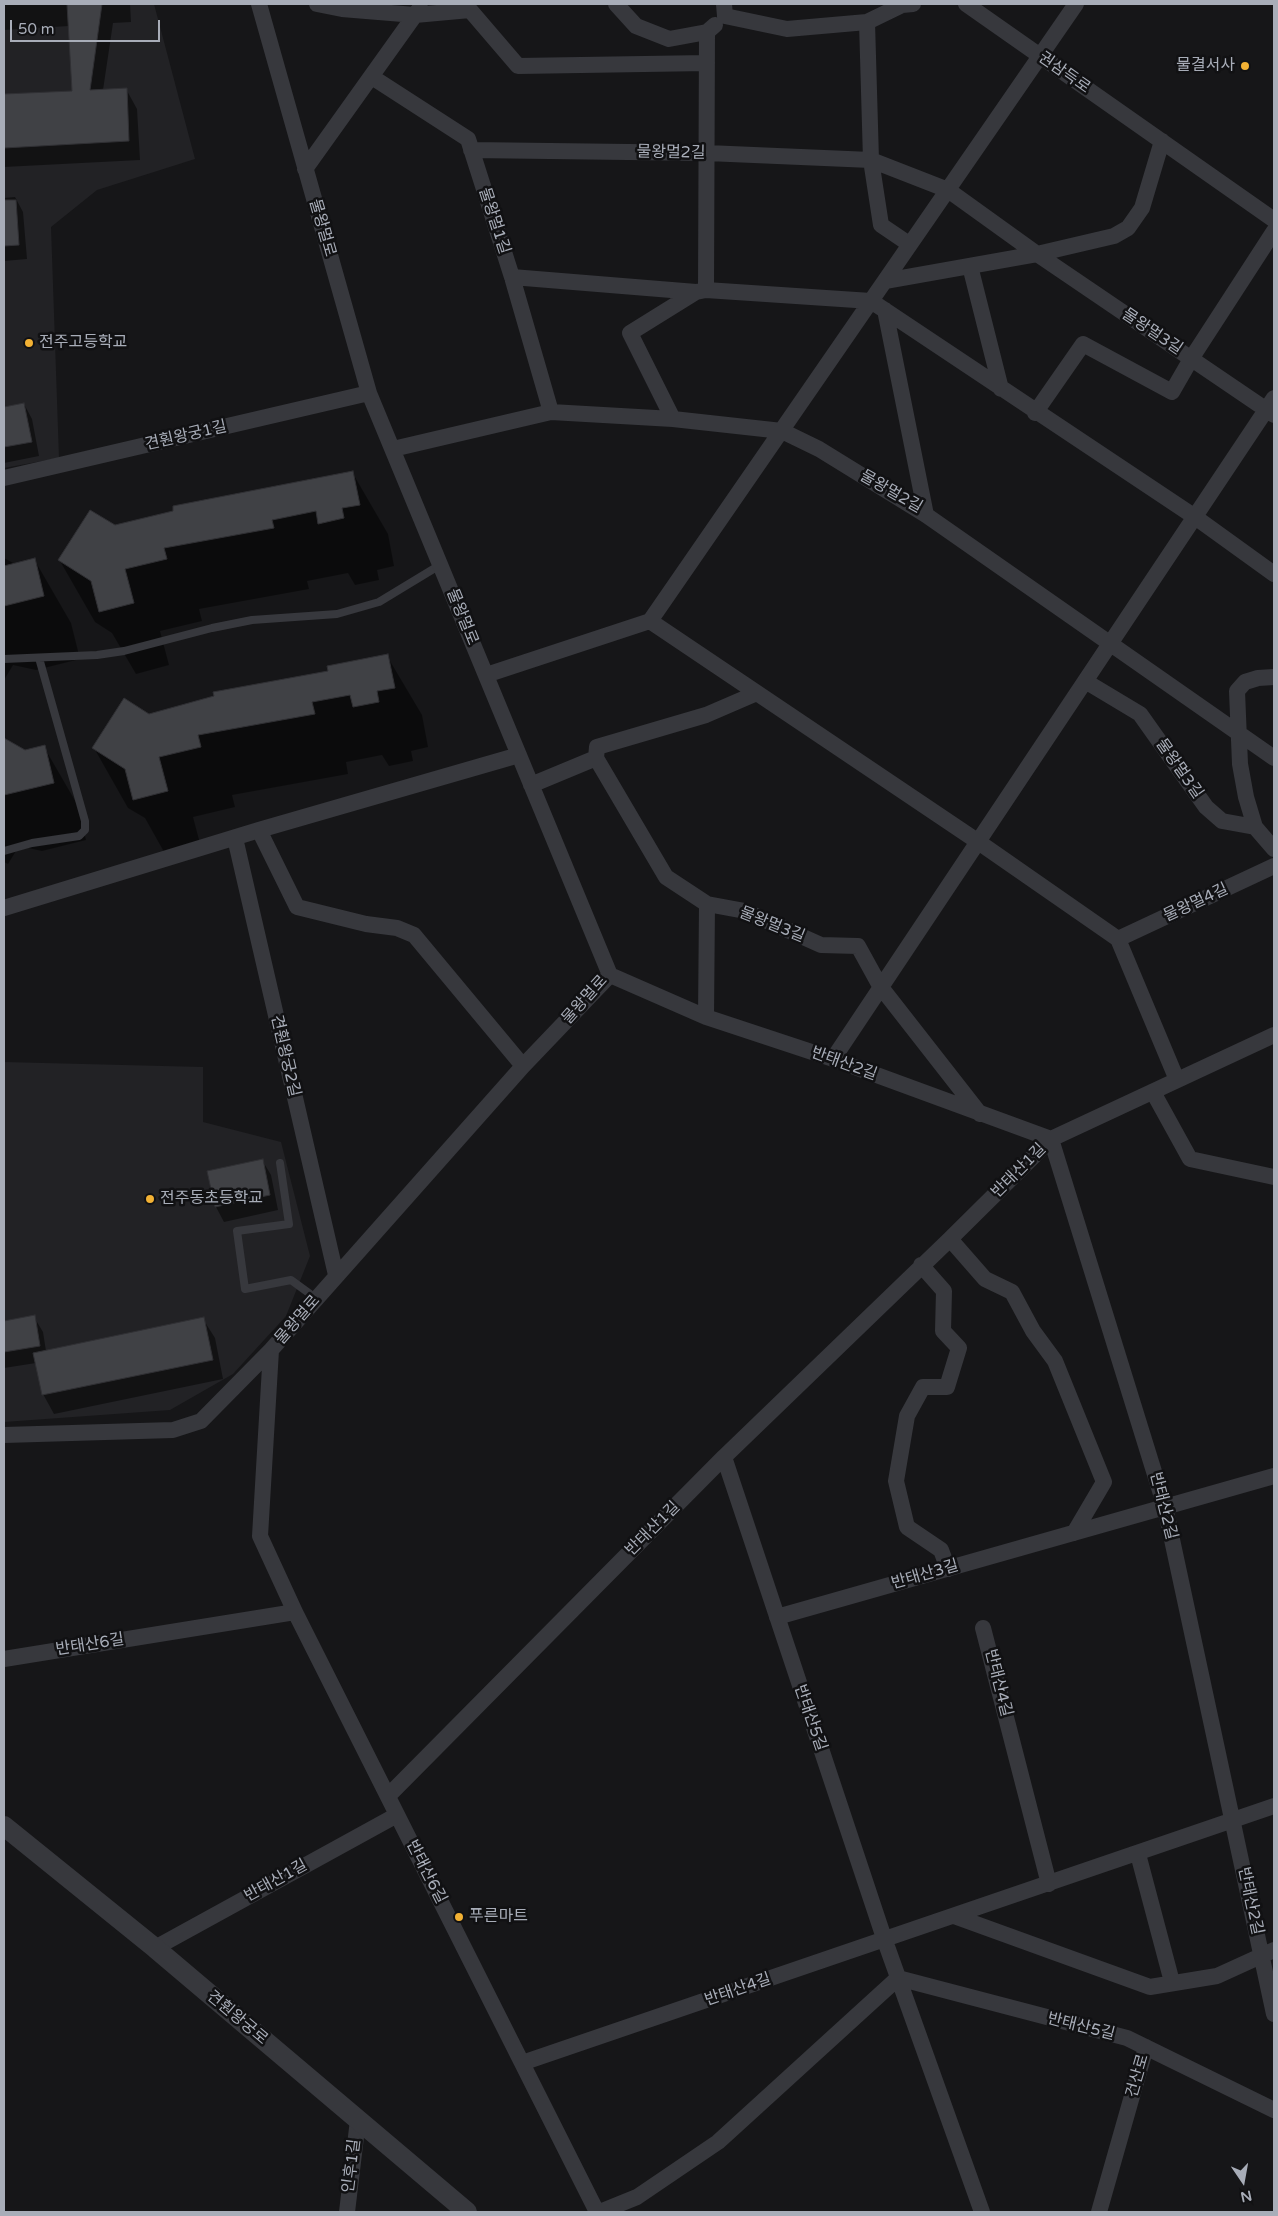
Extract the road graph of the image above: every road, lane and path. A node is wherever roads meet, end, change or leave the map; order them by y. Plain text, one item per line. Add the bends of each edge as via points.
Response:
1 (259, 4) edge
2 (317, 4) edge
3 (616, 4) edge
4 (913, 4) edge
5 (966, 4) edge
6 (1076, 4) edge
7 (419, 9) edge
8 (725, 10) edge
9 (867, 22) junction
10 (707, 32) junction
11 (1040, 56) junction
12 (707, 63) junction
13 (372, 77) junction
14 (1162, 142) junction
15 (471, 150) junction
16 (707, 153) junction
17 (870, 160) junction
18 (305, 169) junction
19 (948, 190) junction
20 (1274, 220) edge
21 (1274, 231) edge
22 (909, 244) junction
23 (1037, 254) junction
24 (970, 266) junction
25 (512, 278) junction
26 (885, 281) junction
27 (701, 291) junction
28 (871, 301) junction
29 (885, 310) junction
30 (1191, 358) junction
31 (1001, 389) junction
32 (369, 394) junction
33 (1272, 408) edge
34 (1030, 409) junction
35 (551, 412) junction
36 (673, 419) junction
37 (782, 431) junction
38 (393, 449) junction
39 (4, 478) edge
40 (926, 515) junction
41 (1195, 517) junction
42 (440, 565) junction
43 (1274, 574) edge
44 (650, 621) junction
45 (1110, 644) junction
46 (39, 658) junction
47 (4, 659) edge
48 (486, 674) junction
49 (1274, 677) edge
50 (1085, 681) junction
51 (757, 693) junction
52 (1239, 733) junction
53 (519, 755) junction
54 (596, 758) junction
55 (1274, 758) edge
56 (531, 785) junction
57 (1255, 827) junction
58 (259, 830) junction
59 (234, 838) junction
60 (977, 841) junction
61 (1274, 849) edge
62 (4, 851) edge
63 (1274, 866) edge
64 (707, 904) junction
65 (4, 908) edge
66 (1118, 939) junction
67 (610, 975) junction
68 (880, 986) junction
69 (706, 1017) junction
70 (1274, 1037) edge
71 (832, 1059) junction
72 (523, 1066) junction
73 (1177, 1080) junction
74 (1153, 1092) junction
75 (980, 1114) junction
76 (1051, 1139) junction
77 (280, 1163) dead end
78 (1274, 1177) edge
79 (950, 1240) junction
80 (921, 1266) junction
81 (336, 1275) junction
82 (317, 1299) junction
83 (271, 1350) junction
84 (4, 1436) edge
85 (724, 1457) junction
86 (1274, 1476) edge
87 (1165, 1507) junction
88 (1074, 1533) junction
89 (948, 1568) junction
90 (295, 1612) junction
91 (777, 1617) junction
92 (983, 1628) dead end
93 (4, 1658) edge
94 (388, 1796) junction
95 (1274, 1806) edge
96 (397, 1815) junction
97 (1232, 1821) junction
98 (4, 1826) edge
99 (1138, 1854) junction
100 (1049, 1884) junction
101 (954, 1916) junction
102 (885, 1940) junction
103 (154, 1948) junction
104 (1268, 1952) edge
105 (898, 1978) junction
106 (1172, 1982) junction
107 (1274, 2014) edge
108 (1146, 2047) junction
109 (522, 2063) junction
110 (1274, 2110) edge
111 (358, 2120) junction
112 (347, 2212) edge
113 (467, 2212) edge
114 (598, 2212) edge
115 (982, 2212) edge
116 (1099, 2212) edge

1 - 18 street, 물왕멀로
2 - 7 street via 342,9
3 - 10 street via 636,26 669,39
4 - 9 street via 902,5
5 - 11 street, 권삼득로
6 - 11 street
7 - 12 street via 470,10 518,66
7 - 13 street
8 - 9 street via 786,29
8 - 10 street
9 - 17 street
10 - 12 street
11 - 14 street, 권삼득로
11 - 19 street
12 - 16 street
13 - 15 street, 물왕멀1길 via 468,139
13 - 18 street
14 - 20 street, 권삼득로
14 - 23 street via 1142,208 1128,228 1114,236
15 - 16 street, 물왕멀2길
15 - 25 street, 물왕멀1길
16 - 17 street, 물왕멀2길
16 - 27 street
17 - 19 street, 물왕멀2길
17 - 22 street via 881,225
18 - 32 street, 물왕멀로
19 - 22 street
19 - 23 street, 물왕멀2길
21 - 30 street
22 - 26 street
23 - 24 street
23 - 30 street, 물왕멀3길
24 - 26 street
24 - 31 street
25 - 27 street
25 - 35 street, 물왕멀1길
26 - 28 street
27 - 28 street
27 - 36 street via 630,333
28 - 29 street
28 - 37 street
29 - 31 street
29 - 40 street, 물왕멀2길
30 - 33 street, 물왕멀3길
30 - 34 street via 1172,392 1083,344
31 - 34 street
32 - 38 street, 물왕멀로
32 - 39 street, 견훤왕궁1길
33 - 41 street, 물왕멀3길
34 - 41 street
35 - 36 street, 물왕멀2길
35 - 38 street
36 - 37 street, 물왕멀2길
37 - 40 street, 물왕멀2길 via 819,449
37 - 44 street
38 - 42 street, 물왕멀로
40 - 45 street
41 - 43 street
41 - 45 street, 물왕멀3길
42 - 46 lane via 380,602 337,614 252,620 124,652
42 - 48 street, 물왕멀로
44 - 48 street
44 - 51 street
45 - 50 street, 물왕멀3길
45 - 52 street
46 - 47 lane
46 - 62 lane via 85,830 79,836
48 - 53 street, 물왕멀로
49 - 52 street via 1245,682 1237,691
50 - 57 street, 물왕멀3길 via 1140,714 1206,807 1222,821
50 - 60 street, 물왕멀3길
51 - 54 street via 706,715 597,747
51 - 60 street
52 - 55 street
52 - 57 street via 1240,764
53 - 56 street, 물왕멀로
53 - 58 street
54 - 56 street
54 - 64 street, 물왕멀3길 via 666,877
56 - 67 street, 물왕멀로
57 - 61 street
58 - 59 street
58 - 72 street via 297,907 397,928 414,935
59 - 65 street
59 - 81 street, 견훤왕궁2길
60 - 66 street
60 - 68 street, 물왕멀3길
63 - 66 street, 물왕멀4길
64 - 68 street, 물왕멀3길 via 745,911 821,945 858,946
64 - 69 street
66 - 73 street
67 - 69 street, 반태산2길
67 - 72 street, 물왕멀로
68 - 71 street, 물왕멀3길
68 - 75 street, 물왕멀3길
69 - 71 street, 반태산2길
70 - 73 street, 반태산1길
71 - 75 street, 반태산2길
72 - 81 street, 물왕멀로
73 - 74 street, 반태산1길
74 - 76 street, 반태산1길
74 - 78 street via 1190,1159
75 - 76 street, 반태산2길
76 - 79 street, 반태산1길
76 - 87 street, 반태산2길
77 - 82 lane via 289,1224 237,1231 245,1289 291,1280
79 - 80 street, 반태산1길
79 - 88 street via 985,1279 1012,1292 1033,1331 1055,1361 1104,1482
80 - 85 street, 반태산1길
80 - 89 street via 944,1291 943,1331 959,1348 947,1387 923,1387 907,1416 896,1481 907,1527 941,1550
81 - 82 street, 물왕멀로
82 - 83 street, 물왕멀로
83 - 84 street, 물왕멀로 via 201,1421 173,1430
83 - 90 street, 반태산6길 via 260,1536
85 - 91 street, 반태산5길
85 - 94 street, 반태산1길
86 - 87 street, 반태산3길
87 - 88 street, 반태산3길
87 - 97 street, 반태산2길
88 - 89 street, 반태산3길
89 - 91 street, 반태산3길
90 - 93 street, 반태산6길
90 - 94 street, 반태산6길
91 - 102 street, 반태산5길
92 - 100 street, 반태산4길
94 - 96 street, 반태산6길
95 - 97 street, 반태산4길
96 - 103 street, 반태산1길
96 - 109 street, 반태산6길
97 - 99 street, 반태산4길
97 - 104 street, 반태산2길
98 - 103 street, 견훤왕궁로
99 - 100 street, 반태산4길
99 - 106 street
100 - 101 street, 반태산4길
101 - 102 street, 반태산4길
101 - 106 street, 반태산2길 via 1150,1987
102 - 105 street, 반태산5길
102 - 109 street, 반태산4길
103 - 111 street, 견훤왕궁로
104 - 106 street, 반태산2길 via 1217,1976
104 - 107 street, 반태산2길
105 - 108 street, 반태산5길 via 1127,2038
105 - 114 street, 반태산6길 via 718,2142 637,2197
105 - 115 street, 반태산5길
108 - 110 street, 건산로
108 - 116 street, 건산로
109 - 114 street, 반태산6길
111 - 112 street, 인후1길
111 - 113 street, 견훤왕궁로

